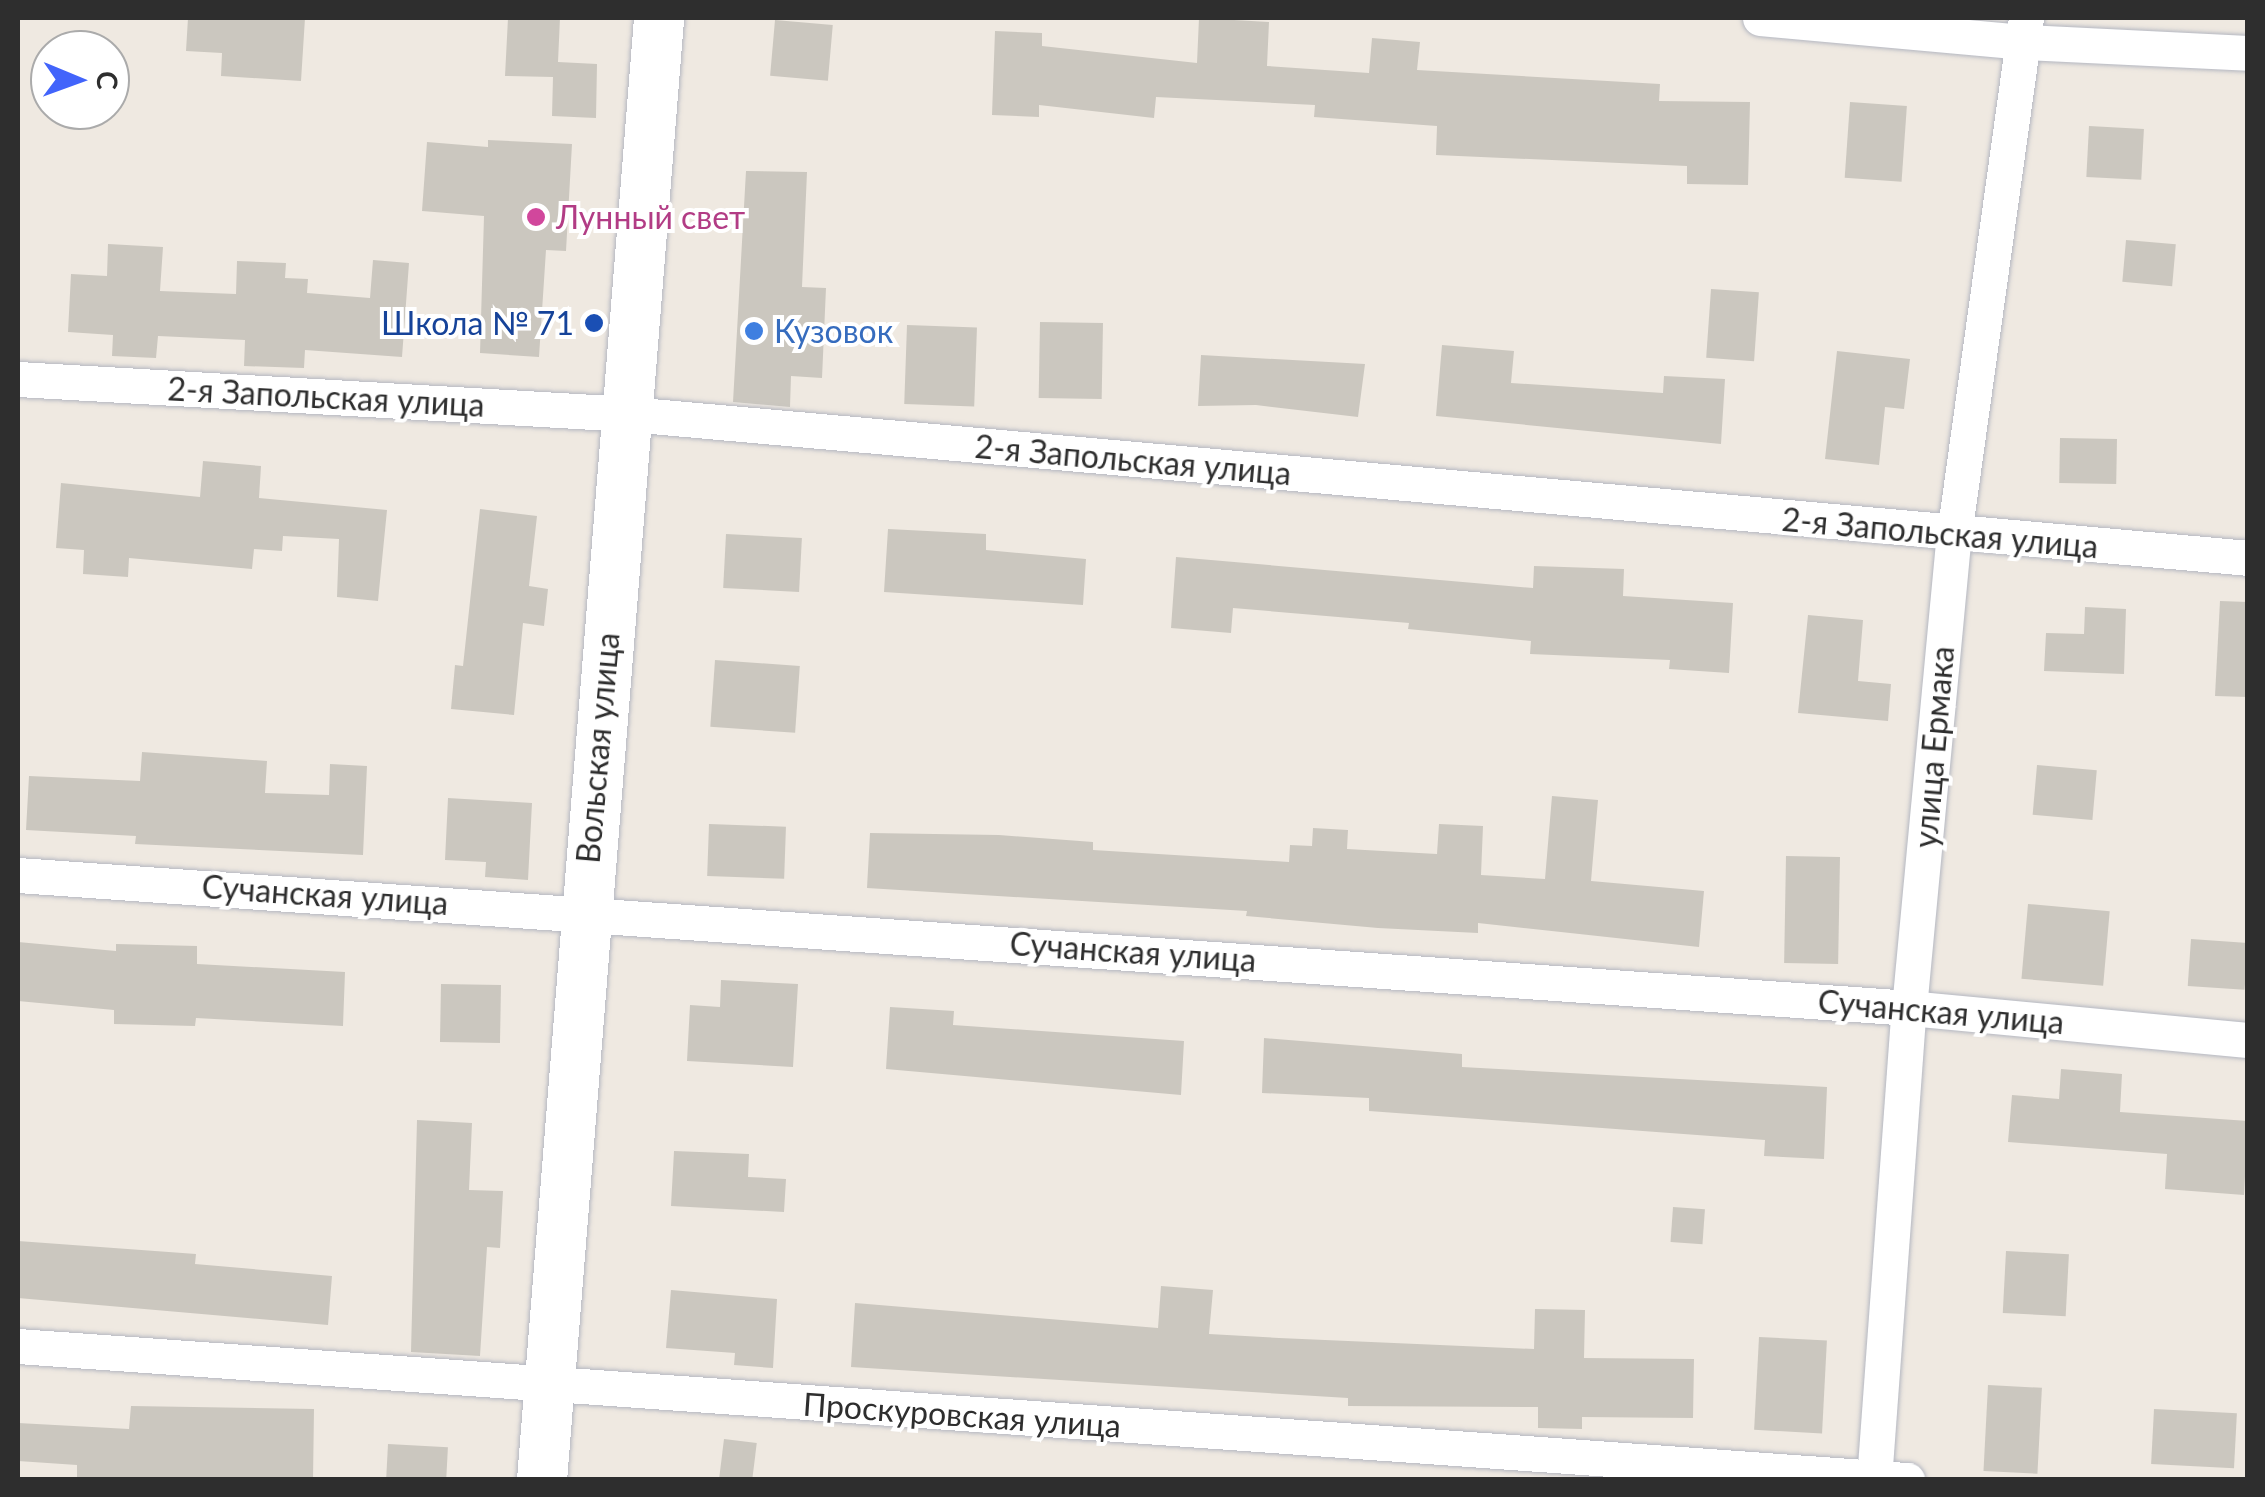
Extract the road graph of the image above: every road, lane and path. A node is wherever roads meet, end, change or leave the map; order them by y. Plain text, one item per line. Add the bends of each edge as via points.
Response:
1 (658, 18) edge
2 (1760, 18) edge
3 (2025, 30) edge
4 (2248, 53) edge
5 (18, 379) edge
6 (628, 414) junction
7 (1954, 535) junction
8 (2248, 558) edge
9 (18, 875) edge
10 (583, 912) junction
11 (1909, 1008) junction
12 (2248, 1040) edge
13 (18, 1346) edge
14 (551, 1387) junction
15 (1885, 1478) edge
16 (542, 1480) edge

1 - 6 street, Вольская улица
2 - 3 street
3 - 4 street
3 - 7 street, улица Ермака
5 - 6 street, 2-я Запольская улица
6 - 7 street, 2-я Запольская улица
6 - 10 street, Вольская улица
7 - 8 street, 2-я Запольская улица
7 - 11 street, улица Ермака
9 - 10 street, Сучанская улица
10 - 11 street, Сучанская улица
10 - 14 street, Вольская улица
11 - 12 street, Сучанская улица
11 - 15 street, улица Ермака
13 - 14 street, Проскуровская улица
14 - 15 street, Проскуровская улица
14 - 16 street, Вольская улица

